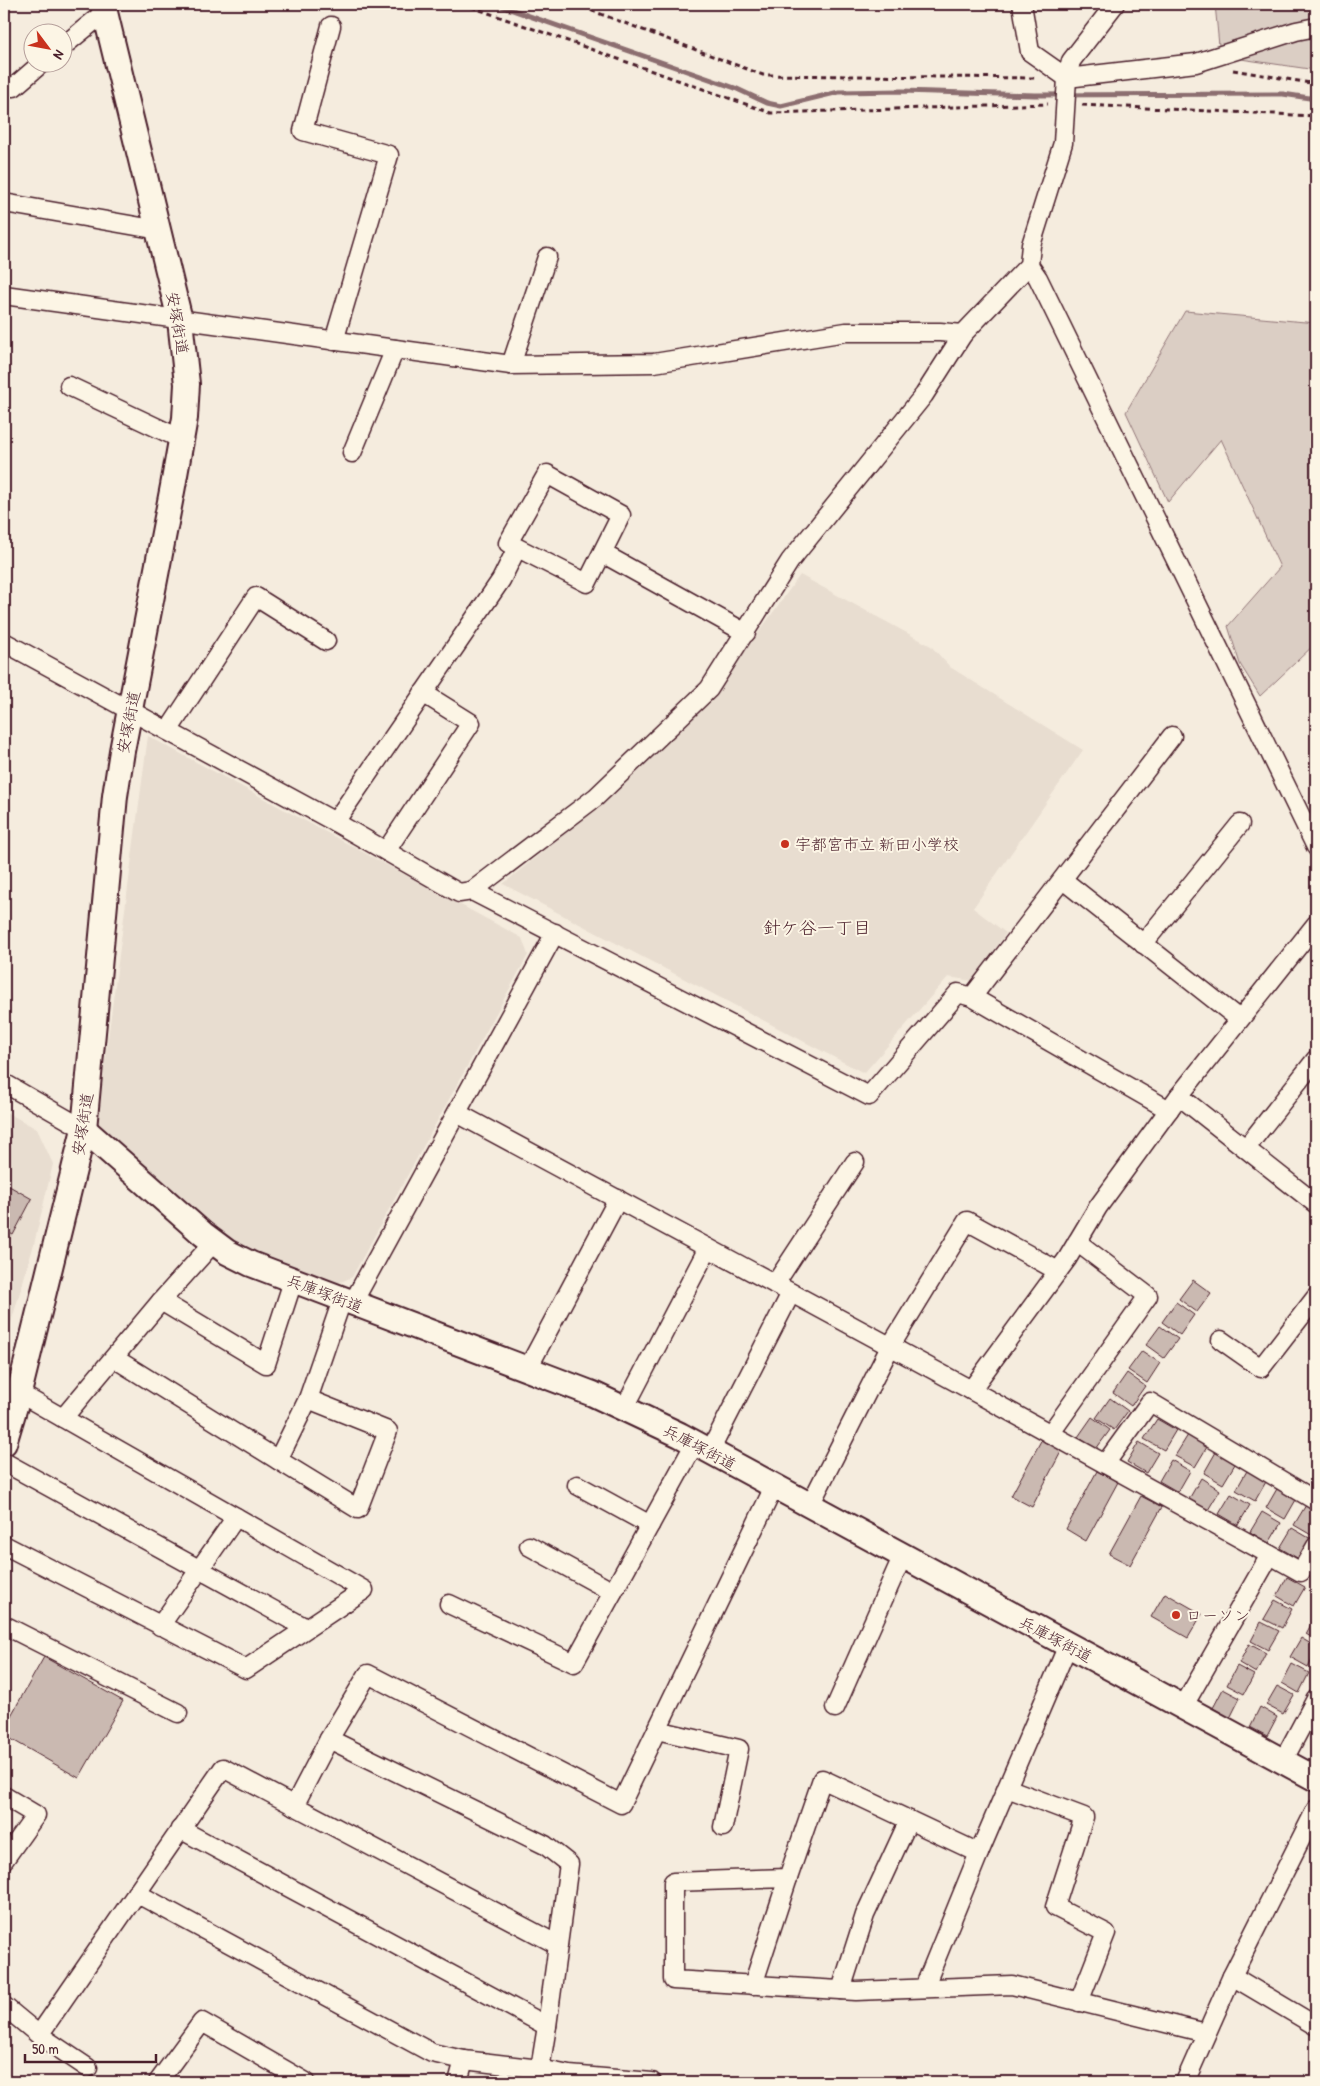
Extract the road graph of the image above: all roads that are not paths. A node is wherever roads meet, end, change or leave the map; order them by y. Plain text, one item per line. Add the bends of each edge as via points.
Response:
1 (1022, 4) edge
2 (1115, 4) edge
3 (104, 8) edge
4 (331, 26) dead end
5 (1316, 27) edge
6 (72, 38) edge
7 (31, 72) edge
8 (1067, 78) junction
9 (4, 87) edge
10 (4, 203) edge
11 (159, 230) junction
12 (547, 257) dead end
13 (1029, 265) junction
14 (4, 295) edge
15 (180, 320) junction
16 (962, 334) junction
17 (334, 341) junction
18 (396, 349) junction
19 (511, 365) junction
20 (69, 386) dead end
21 (181, 439) junction
22 (352, 453) dead end
23 (516, 548) junction
24 (602, 553) junction
25 (746, 633) junction
26 (326, 641) dead end
27 (4, 642) edge
28 (423, 693) junction
29 (130, 709) junction
30 (168, 731) junction
31 (1172, 736) dead end
32 (335, 822) junction
33 (1240, 824) dead end
34 (1316, 847) edge
35 (386, 851) junction
36 (1063, 880) junction
37 (472, 891) junction
38 (1316, 924) edge
39 (555, 933) junction
40 (1144, 944) junction
41 (972, 997) junction
42 (1239, 1019) junction
43 (1316, 1059) edge
44 (4, 1083) edge
45 (1174, 1103) junction
46 (456, 1113) junction
47 (84, 1129) junction
48 (1246, 1148) junction
49 (855, 1162) dead end
50 (618, 1199) junction
51 (1316, 1203) edge
52 (214, 1242) junction
53 (1077, 1242) junction
54 (708, 1248) junction
55 (1058, 1271) junction
56 (293, 1281) junction
57 (775, 1284) junction
58 (791, 1293) junction
59 (1316, 1298) edge
60 (161, 1302) junction
61 (347, 1302) junction
62 (1221, 1340) dead end
63 (890, 1347) junction
64 (114, 1358) junction
65 (527, 1370) junction
66 (971, 1390) junction
67 (18, 1393) junction
68 (308, 1399) junction
69 (624, 1409) junction
70 (63, 1418) junction
71 (1050, 1434) junction
72 (4, 1443) edge
73 (703, 1447) junction
74 (278, 1460) junction
75 (4, 1462) edge
76 (1105, 1464) junction
77 (577, 1485) dead end
78 (774, 1487) junction
79 (1316, 1501) edge
80 (810, 1505) junction
81 (236, 1517) junction
82 (650, 1525) junction
83 (4, 1545) edge
84 (529, 1546) dead end
85 (1316, 1546) edge
86 (903, 1555) junction
87 (1270, 1555) junction
88 (199, 1569) junction
89 (613, 1592) junction
90 (449, 1604) dead end
91 (4, 1625) edge
92 (160, 1626) junction
93 (306, 1628) junction
94 (1068, 1645) junction
95 (1316, 1699) edge
96 (1183, 1707) junction
97 (835, 1708) dead end
98 (178, 1713) dead end
99 (657, 1730) junction
100 (330, 1739) junction
101 (1283, 1761) junction
102 (1316, 1780) edge
103 (1007, 1788) junction
104 (4, 1796) edge
105 (294, 1806) junction
106 (1316, 1809) edge
107 (909, 1820) junction
108 (723, 1827) dead end
109 (180, 1829) junction
110 (979, 1852) junction
111 (4, 1860) edge
112 (788, 1878) junction
113 (136, 1893) junction
114 (558, 1945) junction
115 (1232, 1976) junction
116 (753, 1985) junction
117 (924, 1988) junction
118 (842, 1990) junction
119 (1079, 2002) junction
120 (4, 2006) edge
121 (547, 2026) junction
122 (1316, 2026) edge
123 (1206, 2033) junction
124 (39, 2035) junction
125 (464, 2060) junction
126 (88, 2068) dead end
127 (540, 2069) junction
128 (568, 2078) edge
129 (158, 2082) edge
130 (306, 2082) edge
131 (458, 2082) edge
132 (652, 2082) edge
133 (1185, 2082) edge

1 - 8 street via 1030,52
2 - 8 street via 1071,61
3 - 6 street
3 - 11 main road, 安塚街道
4 - 17 street via 303,131 388,155
5 - 8 street via 1196,63
7 - 9 street via 14,87
8 - 13 street via 1064,143 1032,245
10 - 11 street
11 - 15 main road, 安塚街道
12 - 19 street
13 - 16 street
13 - 34 street
14 - 15 street
15 - 17 street
15 - 21 main road, 安塚街道 via 188,384
16 - 19 street via 846,332 654,363
16 - 25 street via 924,395 790,561
17 - 18 street
18 - 19 street
18 - 22 street
20 - 21 street
21 - 29 main road, 安塚街道
23 - 24 street via 587,583
23 - 24 street via 508,544 546,474 621,515
23 - 28 street via 501,580
24 - 25 street
25 - 37 street via 709,689 596,797
26 - 30 street via 256,597
27 - 29 street
28 - 32 street
28 - 35 street via 471,723
29 - 30 street
29 - 47 main road, 安塚街道 via 110,840
30 - 32 street
31 - 36 street
32 - 35 street
33 - 40 street
35 - 37 street via 459,893
36 - 40 street
36 - 41 street
37 - 39 street
38 - 42 street
39 - 41 street via 869,1096 958,994
39 - 46 street
40 - 42 street
41 - 45 street
42 - 45 street
43 - 48 street
44 - 47 street
45 - 48 street
45 - 53 street via 1098,1207
46 - 50 street
46 - 61 street
47 - 52 main road, 兵庫塚街道
47 - 67 main road, 安塚街道
48 - 51 street
49 - 57 street
50 - 54 street
50 - 65 street
52 - 56 main road, 兵庫塚街道 via 251,1264
52 - 60 street
53 - 55 street
53 - 71 street via 1148,1296
54 - 57 street
54 - 69 street
55 - 63 street via 967,1221
55 - 66 street
56 - 60 street via 266,1364
56 - 61 main road, 兵庫塚街道
57 - 58 street
58 - 63 street
58 - 73 street
59 - 62 street via 1260,1368
60 - 64 street
61 - 65 main road, 兵庫塚街道
61 - 68 street
63 - 66 street
63 - 80 street
64 - 70 street
64 - 74 street
65 - 69 main road, 兵庫塚街道
66 - 71 street
67 - 70 street
67 - 72 main road, 安塚街道
68 - 74 street
68 - 74 street via 388,1431 358,1509
69 - 73 main road, 兵庫塚街道
70 - 81 street
71 - 76 street
73 - 78 main road, 兵庫塚街道
73 - 82 street
75 - 88 street
76 - 79 street via 1150,1402
76 - 87 street
77 - 82 street
78 - 80 main road, 兵庫塚街道
78 - 99 street
80 - 86 main road, 兵庫塚街道
81 - 88 street
81 - 93 street via 364,1590
82 - 89 street
83 - 92 street
84 - 89 street
85 - 87 street via 1301,1572
86 - 94 main road, 兵庫塚街道
86 - 97 street
87 - 96 street
88 - 92 street
88 - 93 street
89 - 90 street via 574,1663
91 - 98 street
92 - 93 street via 246,1669
94 - 96 main road, 兵庫塚街道
94 - 103 street
95 - 101 street
96 - 101 main road, 兵庫塚街道
99 - 100 street via 621,1804 368,1674
99 - 108 street via 739,1749
100 - 105 street
100 - 114 street via 545,1846 569,1864
101 - 102 main road, 兵庫塚街道
103 - 110 street
103 - 119 street via 1084,1817 1055,1907 1106,1933
104 - 111 street via 36,1815
105 - 109 street via 223,1768
105 - 114 street
106 - 115 street
107 - 110 street
107 - 112 street via 822,1779
107 - 118 street via 865,1916
109 - 113 street
109 - 121 street
110 - 117 street
112 - 116 street
112 - 116 street via 673,1882 673,1980
113 - 124 street
113 - 125 street via 432,2054
114 - 121 street
115 - 122 street
115 - 123 street
116 - 118 street
117 - 118 street
117 - 119 street via 1012,1985
119 - 123 street
120 - 124 street
121 - 127 street
123 - 133 street
124 - 126 street
125 - 127 street
125 - 131 street
127 - 128 street
128 - 132 street
129 - 130 street via 202,2022

